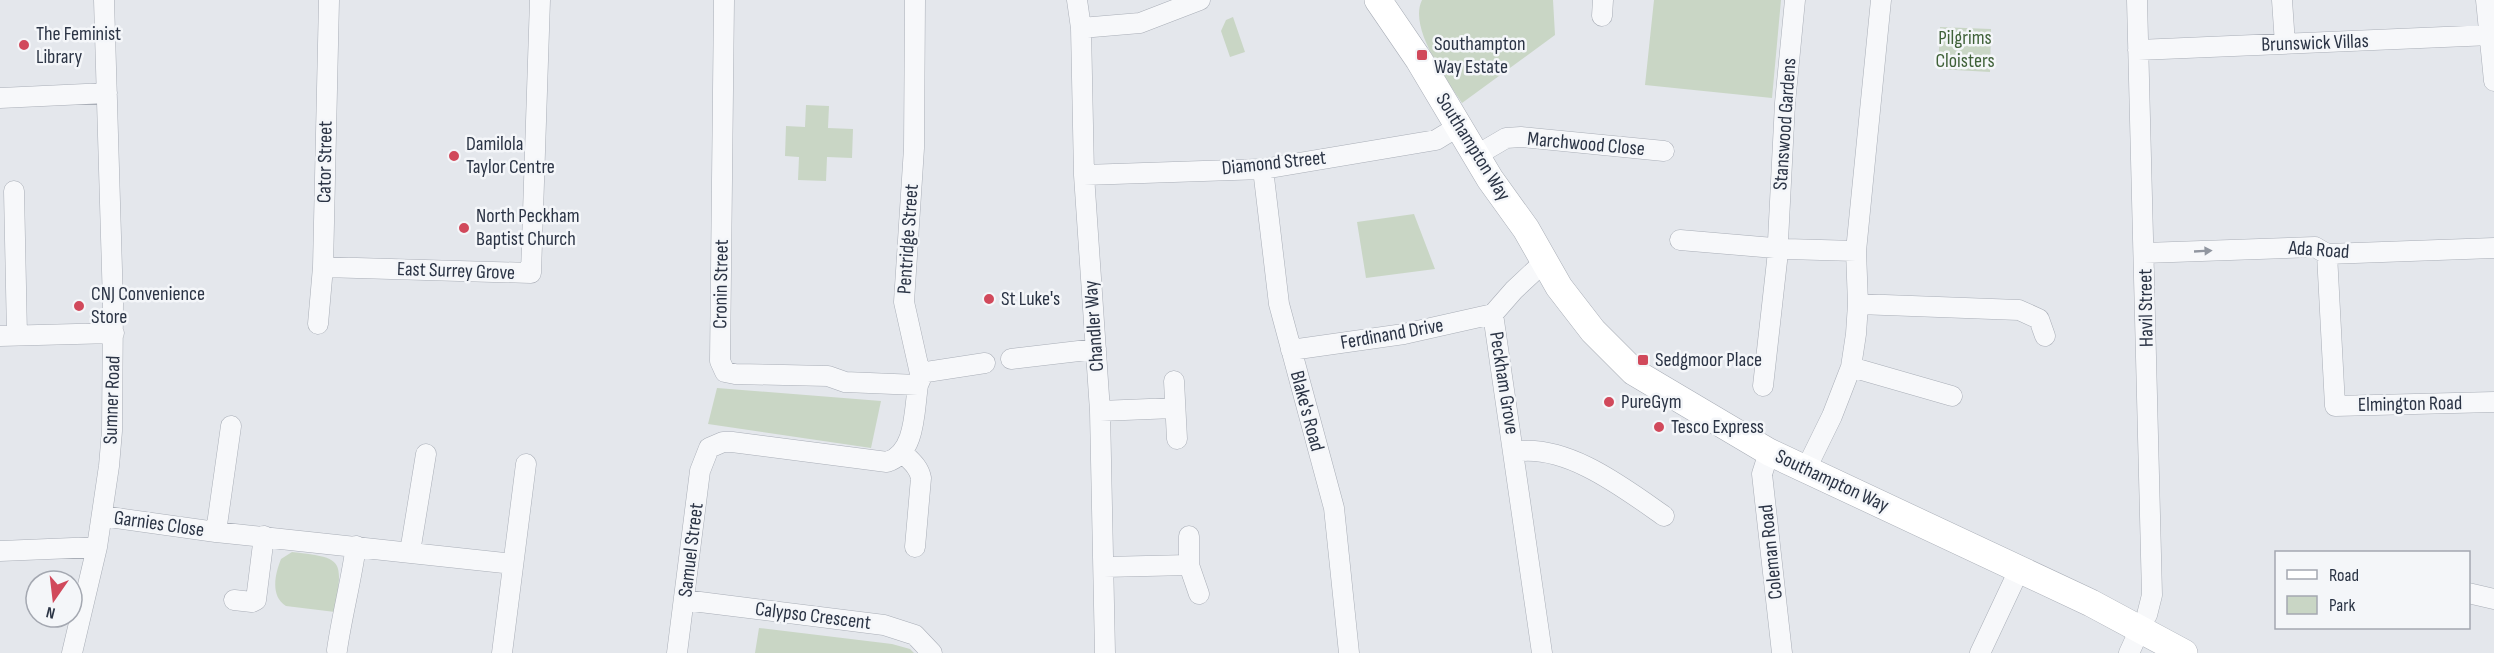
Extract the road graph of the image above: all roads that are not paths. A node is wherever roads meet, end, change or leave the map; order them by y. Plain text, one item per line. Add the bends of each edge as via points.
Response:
1 (104, 0) edge
2 (329, 0) edge
3 (540, 0) edge
4 (724, 0) edge
5 (915, 0) edge
6 (1077, 0) edge
7 (1200, 0) edge
8 (1378, 0) edge
9 (1795, 0) edge
10 (1881, 0) edge
11 (2137, 0) edge
12 (2282, 0) edge
13 (2486, 0) edge
14 (1081, 28) junction
15 (2491, 35) junction
16 (2285, 44) junction
17 (2138, 50) junction
18 (2494, 81) edge
19 (107, 93) junction
20 (0, 98) edge
21 (1459, 126) junction
22 (1664, 151) dead end
23 (1477, 155) junction
24 (1263, 169) junction
25 (1084, 175) junction
26 (14, 192) dead end
27 (1680, 240) dead end
28 (1777, 248) junction
29 (2494, 248) edge
30 (1856, 251) junction
31 (2144, 254) junction
32 (2327, 254) junction
33 (1544, 262) junction
34 (323, 267) junction
35 (1858, 304) junction
36 (1493, 314) junction
37 (318, 324) dead end
38 (114, 333) junction
39 (9, 336) edge
40 (2045, 336) dead end
41 (1096, 350) junction
42 (1291, 350) junction
43 (1011, 358) dead end
44 (985, 363) dead end
45 (1851, 367) junction
46 (919, 379) junction
47 (1174, 381) dead end
48 (1764, 386) dead end
49 (1952, 396) dead end
50 (2494, 402) edge
51 (1174, 408) junction
52 (1100, 411) junction
53 (231, 426) dead end
54 (1177, 439) dead end
55 (1514, 452) junction
56 (1769, 452) junction
57 (903, 453) junction
58 (426, 454) dead end
59 (526, 464) dead end
60 (1806, 469) junction
61 (102, 516) junction
62 (1664, 516) dead end
63 (216, 532) junction
64 (264, 536) junction
65 (1189, 536) dead end
66 (356, 546) junction
67 (97, 547) junction
68 (915, 547) dead end
69 (0, 551) edge
70 (410, 552) junction
71 (513, 564) junction
72 (1189, 565) junction
73 (1104, 567) junction
74 (2019, 570) junction
75 (2470, 593) edge
76 (1200, 594) dead end
77 (2494, 599) edge
78 (234, 600) dead end
79 (684, 600) junction
80 (2144, 622) junction
81 (336, 650) dead end
82 (72, 653) edge
83 (502, 653) edge
84 (677, 653) edge
85 (932, 653) edge
86 (1105, 653) edge
87 (1349, 653) edge
88 (1542, 653) edge
89 (1782, 653) edge
90 (1980, 653) edge
91 (2129, 653) edge
92 (2184, 653) edge

1 - 19 street, Sumner Road
2 - 34 street, Cator Street
3 - 34 street, East Surrey Grove via 531,273
4 - 46 street, Cronin Street via 722,368 735,374 828,376 845,382
5 - 46 street, Pentridge Street via 914,148 904,302 920,364
6 - 14 street, Chandler Way
7 - 14 street via 1140,23
8 - 21 main road, Southampton Way
9 - 28 street, Stanswood Gardens
10 - 30 street
11 - 17 street, Havil Street
12 - 16 street
13 - 15 street
14 - 25 street, Chandler Way
15 - 16 street, Brunswick Villas
15 - 18 street
16 - 17 street, Brunswick Villas
17 - 31 street, Havil Street
19 - 20 street
19 - 38 street, Sumner Road
21 - 23 main road, Southampton Way
21 - 24 street, Diamond Street via 1436,140
22 - 23 street, Marchwood Close via 1521,137 1506,138
23 - 33 main road, Southampton Way
24 - 25 street, Diamond Street
24 - 42 street, Blake's Road via 1279,304
25 - 41 street, Chandler Way
26 - 39 street
27 - 28 street
28 - 30 street
28 - 48 street, Stanswood Gardens
29 - 32 street, Ada Road
30 - 35 street
31 -> 32 street, Ada Road via 2315,247
31 - 80 street, Havil Street via 2152,595
32 - 50 street, Elmington Road via 2335,406
33 - 36 street, Peckham Grove
33 - 56 main road, Southampton Way via 1593,331 1634,372
34 - 37 street, Cator Street
35 - 40 street via 2019,310 2039,319
35 - 45 street
36 - 42 street, Ferdinand Drive via 1404,334
36 - 55 street, Peckham Grove
38 - 39 street
38 - 61 street, Sumner Road via 112,431
41 - 43 street
41 - 52 street, Chandler Way
42 - 87 street, Blake's Road via 1334,508
44 - 46 street
45 - 49 street
45 - 60 street
46 - 57 street, Pentridge Street via 909,441
47 - 51 street
51 - 52 street
51 - 54 street
52 - 73 street, Chandler Way
53 - 63 street, Garnies Close
55 - 62 street, Peckham Grove via 1526,450 1558,457 1605,475
55 - 88 street, Peckham Grove
56 - 60 main road, Southampton Way
56 - 89 street, Coleman Road via 1762,474
57 - 68 street via 920,472
57 - 79 street, Samuel Street via 887,462 732,442 709,448 700,471
58 - 70 street
59 - 71 street
60 - 74 main road, Southampton Way
61 - 63 street, Garnies Close
61 - 67 street, Sumner Road
63 - 64 street, Garnies Close
64 - 66 street, Garnies Close
64 - 78 street via 256,600
65 - 72 street
66 - 70 street, Garnies Close
66 - 81 street
67 - 69 street
67 - 82 street, Sumner Road
70 - 71 street, Garnies Close
71 - 83 street
72 - 73 street
72 - 76 street
73 - 86 street, Chandler Way
74 - 80 main road, Southampton Way
74 - 90 street
75 - 77 street
79 - 84 street, Samuel Street
79 - 85 street, Calypso Crescent via 884,625 915,635
80 - 91 street, Havil Street
80 - 92 main road, Southampton Way

